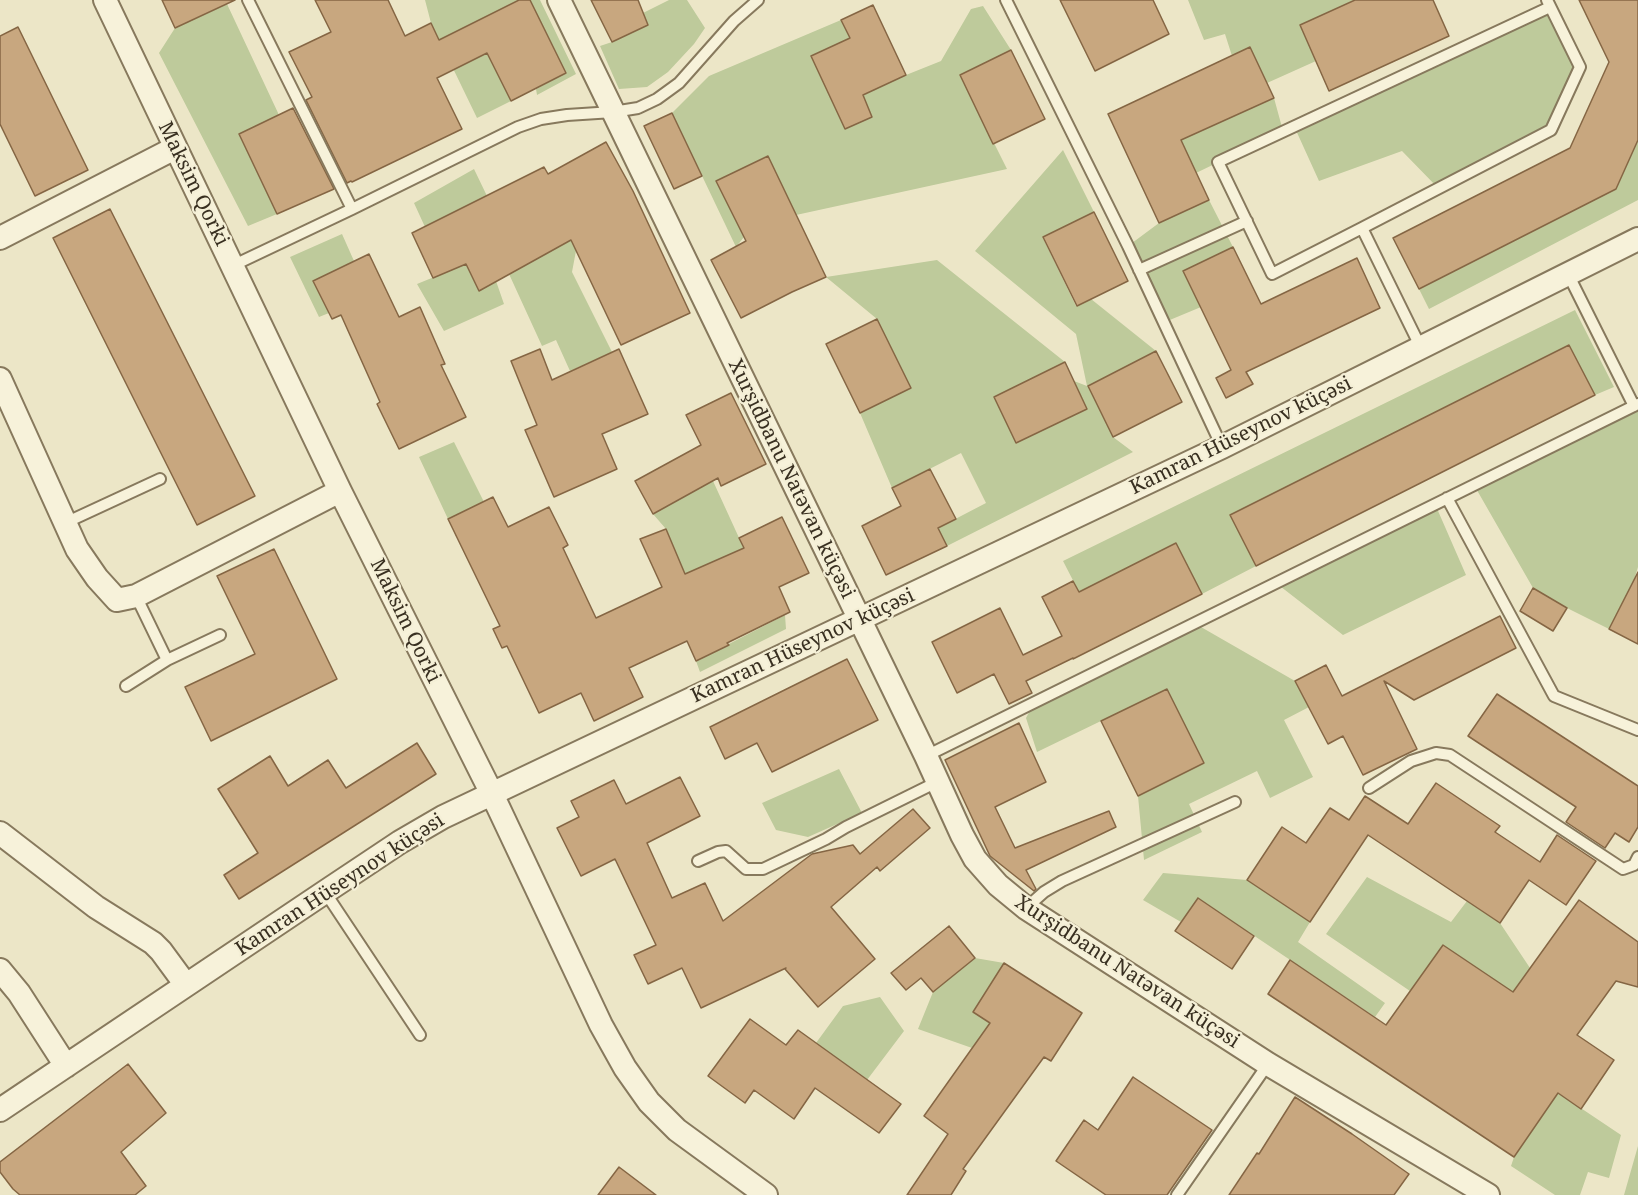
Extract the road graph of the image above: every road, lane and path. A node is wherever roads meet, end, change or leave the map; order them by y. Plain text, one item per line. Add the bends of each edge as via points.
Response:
1 (105, 0) edge
2 (248, 0) edge
3 (559, 0) edge
4 (758, 0) edge
5 (1006, 0) edge
6 (1548, 3) edge
7 (613, 112) junction
8 (175, 148) junction
9 (352, 209) junction
10 (1247, 221) junction
11 (1362, 228) junction
12 (0, 238) edge
13 (1638, 239) edge
14 (232, 266) junction
15 (1139, 270) junction
16 (1568, 274) junction
17 (1421, 348) junction
18 (0, 379) edge
19 (1636, 405) edge
20 (1222, 447) junction
21 (160, 479) dead end
22 (340, 491) junction
23 (1447, 498) junction
24 (65, 523) junction
25 (136, 596) junction
26 (859, 619) junction
27 (220, 635) dead end
28 (167, 660) junction
29 (126, 686) dead end
30 (1638, 730) edge
31 (926, 756) junction
32 (938, 782) junction
33 (1369, 788) dead end
34 (492, 794) junction
35 (1235, 802) dead end
36 (0, 833) edge
37 (1638, 857) edge
38 (698, 861) dead end
39 (324, 892) junction
40 (1026, 908) junction
41 (0, 970) edge
42 (186, 986) junction
43 (420, 1035) dead end
44 (1268, 1065) junction
45 (66, 1066) junction
46 (0, 1110) edge
47 (766, 1195) edge
48 (1177, 1195) edge
49 (1488, 1195) edge

1 - 8 street, Maksim Qorki
2 - 9 lane
3 - 7 street, Xurşidbanu Natəvan küçəsi
4 - 7 lane via 679,83 638,108
5 - 15 lane
6 - 10 lane via 1218,162
6 - 11 lane via 1580,68 1551,130
7 - 9 lane via 567,115 518,126
7 - 26 street, Xurşidbanu Natəvan küçəsi
8 - 12 street
8 - 14 street, Maksim Qorki
9 - 14 lane
10 - 11 lane via 1272,273
10 - 15 lane
11 - 17 lane
13 - 16 street, Kamran Hüseynov küçəsi
14 - 22 street, Maksim Qorki
15 - 20 lane
16 - 17 street, Kamran Hüseynov küçəsi
16 - 19 lane
17 - 20 street, Kamran Hüseynov küçəsi
18 - 24 street
19 - 23 lane
20 - 26 street, Kamran Hüseynov küçəsi
21 - 24 lane
22 - 25 street
22 - 34 street, Maksim Qorki
23 - 30 lane via 1554,696
23 - 31 lane
24 - 25 street via 77,549 117,600
25 - 28 lane
26 - 31 street, Xurşidbanu Natəvan küçəsi
26 - 34 street, Kamran Hüseynov küçəsi
27 - 28 lane
28 - 29 lane
31 - 32 street, Xurşidbanu Natəvan küçəsi
32 - 38 lane via 763,869 746,868 726,851
32 - 40 street, Xurşidbanu Natəvan küçəsi via 975,859
33 - 37 lane via 1411,761 1436,753 1450,755 1623,869 1634,865
34 - 39 street, Kamran Hüseynov küçəsi via 400,842
34 - 47 street, Maksim Qorki via 625,1068 649,1102 677,1130
35 - 40 lane via 1062,881
36 - 42 street via 96,908 153,943
39 - 42 street, Kamran Hüseynov küçəsi
39 - 43 lane
40 - 44 street, Xurşidbanu Natəvan küçəsi
41 - 45 street
42 - 45 street, Kamran Hüseynov küçəsi
44 - 48 lane
44 - 49 street, Xurşidbanu Natəvan küçəsi
45 - 46 street, Kamran Hüseynov küçəsi

